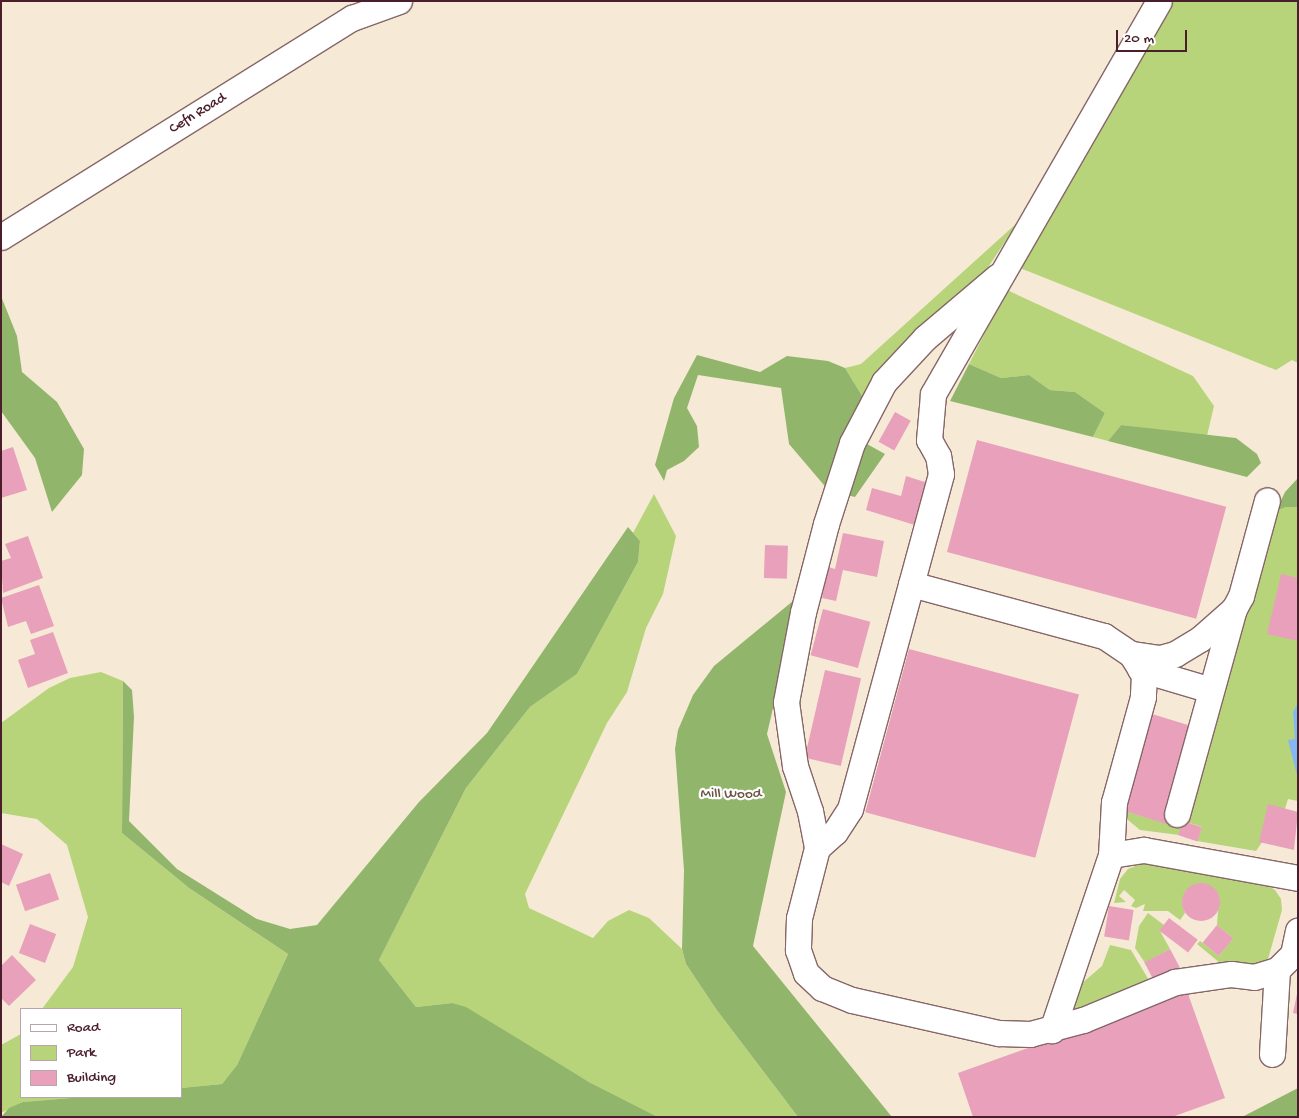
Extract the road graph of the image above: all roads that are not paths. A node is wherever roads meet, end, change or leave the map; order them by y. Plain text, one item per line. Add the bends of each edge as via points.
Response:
1 (399, 1) edge
2 (1159, 1) edge
3 (1, 237) edge
4 (998, 276) junction
5 (1266, 500) dead end
6 (911, 584) junction
7 (1234, 609) junction
8 (1184, 650) junction
9 (1135, 662) junction
10 (1176, 680) junction
11 (1211, 690) junction
12 (1176, 814) dead end
13 (817, 848) junction
14 (1111, 856) junction
15 (1298, 878) edge
16 (1298, 931) edge
17 (1277, 970) junction
18 (1052, 1030) junction
19 (1272, 1054) dead end

1 - 3 street, Cefn Road via 352,18
2 - 4 street
4 - 6 street via 933,394 929,440 938,456 941,474
4 - 13 street via 925,338 889,376 857,430 844,464 803,612 786,702 793,759 810,811
5 - 7 street via 1241,596
6 - 9 street via 1104,636
6 - 13 street via 850,809 835,832
7 - 8 street
7 - 11 street
8 - 9 street
8 - 10 street
9 - 10 street
9 - 14 street via 1145,686 1114,802
10 - 11 street
11 - 12 street
13 - 18 street via 799,918 798,950 806,973 822,988 852,1000 1000,1033 1030,1034
14 - 15 street via 1144,850
14 - 18 street
16 - 17 street via 1293,954
17 - 18 street via 1254,977 1231,974 1175,982
17 - 19 street

